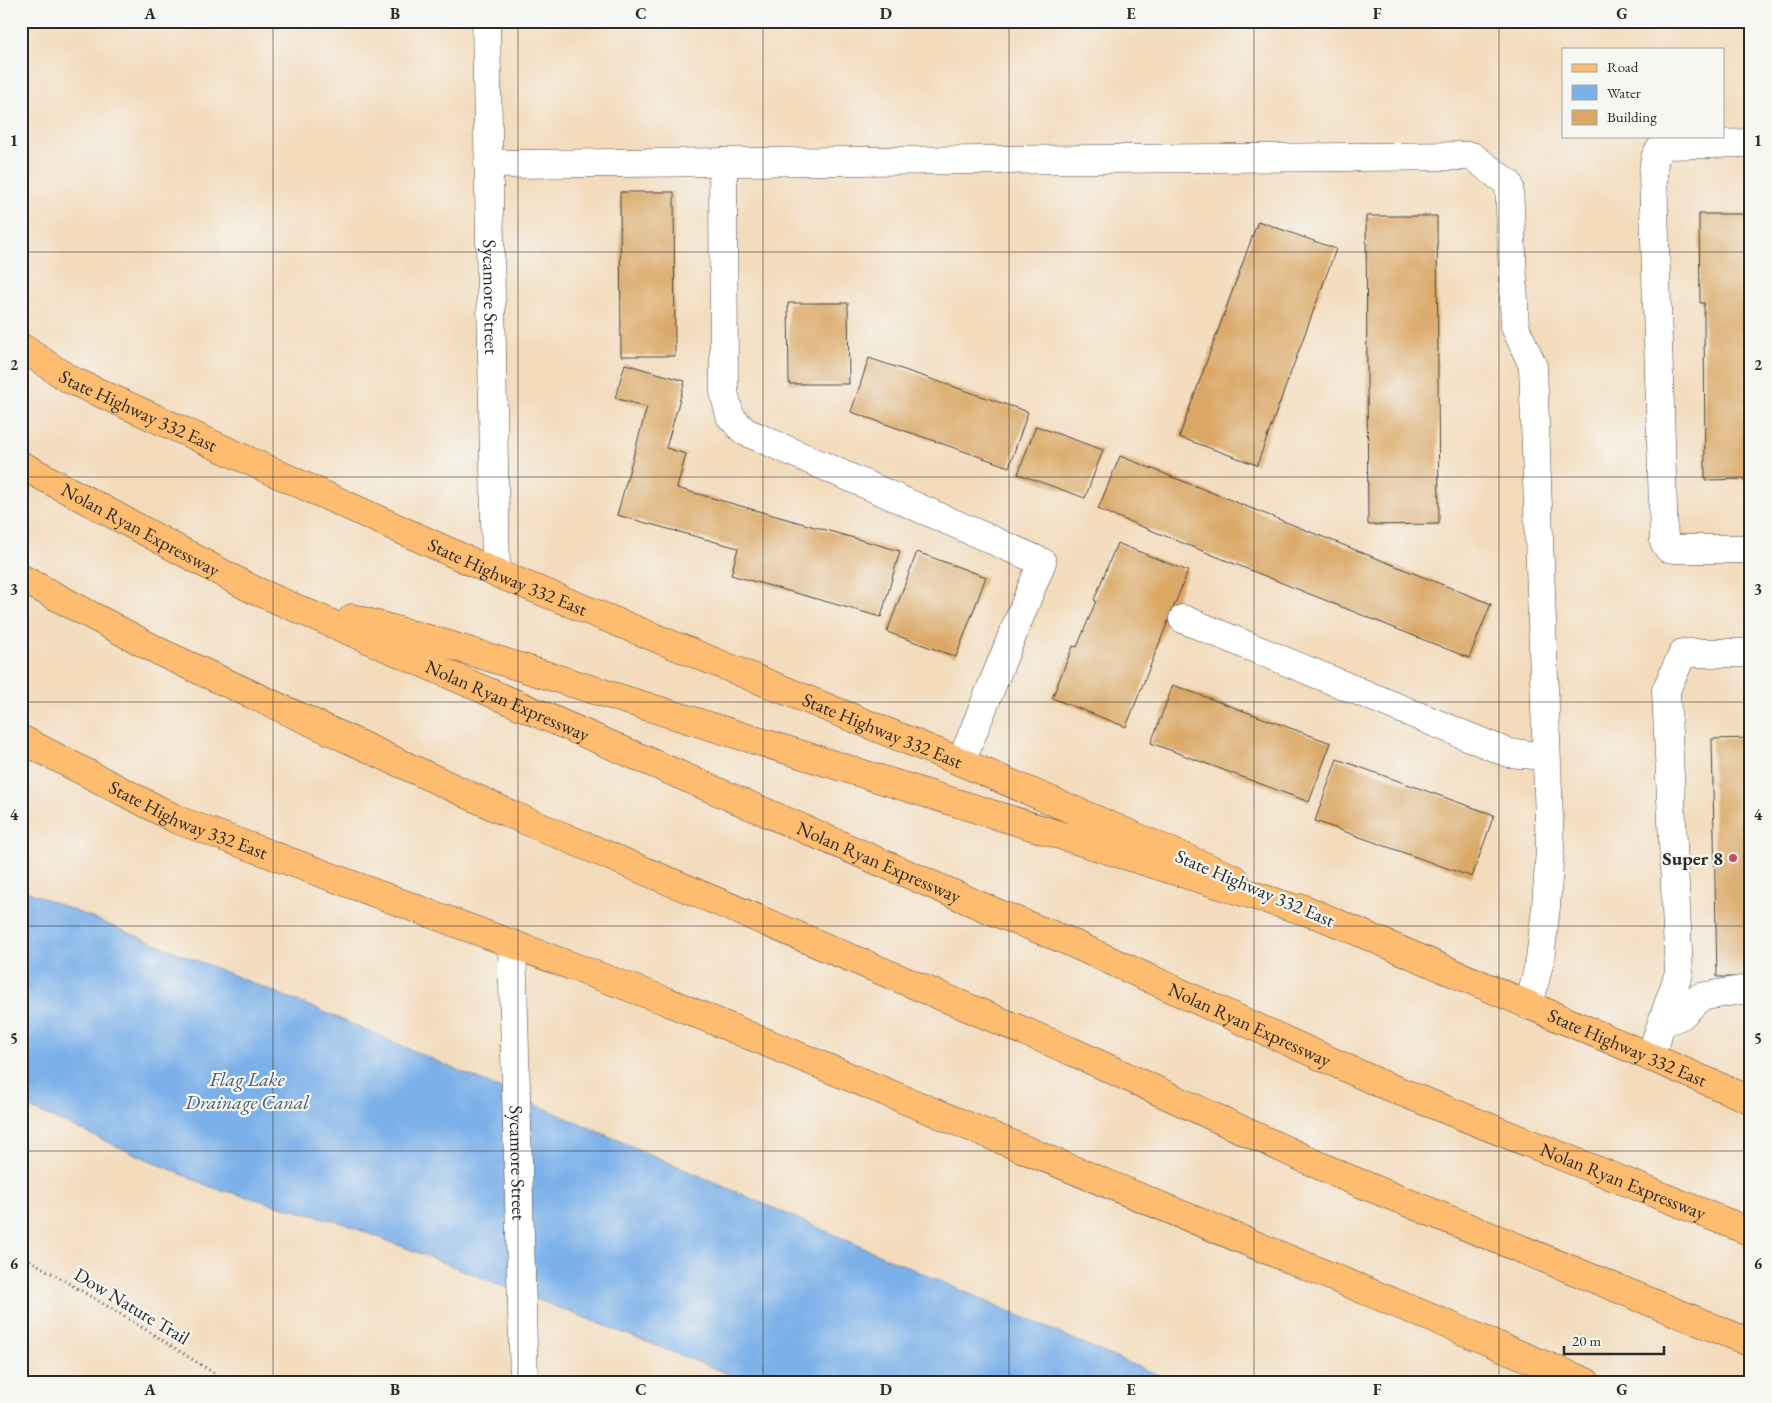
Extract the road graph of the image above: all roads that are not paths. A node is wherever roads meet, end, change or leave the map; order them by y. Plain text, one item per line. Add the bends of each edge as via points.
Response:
1 (486, 21) edge
2 (1751, 143) edge
3 (723, 162) junction
4 (488, 164) junction
5 (21, 347) edge
6 (21, 465) edge
7 (1751, 549) edge
8 (496, 573) junction
9 (21, 578) edge
10 (252, 589) junction
11 (1183, 618) dead end
12 (1751, 652) edge
13 (21, 739) edge
14 (1546, 756) junction
15 (961, 762) junction
16 (1323, 917) junction
17 (512, 944) junction
18 (1751, 990) edge
19 (1529, 1006) junction
20 (1663, 1023) junction
21 (1650, 1057) junction
22 (1751, 1100) edge
23 (1751, 1232) edge
24 (1744, 1341) edge
25 (524, 1382) edge
26 (1586, 1382) edge

1 - 4 street, Sycamore Street
2 - 7 street via 1666,145 1657,152 1653,173 1664,542 1668,548 1676,549
3 - 4 street
3 - 14 street via 1472,156 1509,184 1515,327 1533,366
3 - 15 street via 724,392 730,416 744,431 1042,562
4 - 8 street, Sycamore Street
5 - 8 main road, State Highway 332 East via 69,379
6 - 10 main road, Nolan Ryan Expressway
8 - 15 main road, State Highway 332 East
9 - 24 main road via 164,654 510,814 1071,1051 1340,1175
10 - 16 main road via 443,643
10 - 23 main road, Nolan Ryan Expressway via 1065,940 1379,1083
11 - 14 street via 1508,754
12 - 20 street via 1682,653 1666,690 1679,973
13 - 17 main road, State Highway 332 East via 178,820
14 - 19 street via 1550,848 1546,907 1540,960
15 - 16 main road, State Highway 332 East
16 - 19 main road, State Highway 332 East
17 - 25 street, Sycamore Street
17 - 26 main road, State Highway 332 East via 675,1004
18 - 20 street via 1700,997 1682,1015
19 - 21 main road, State Highway 332 East
20 - 21 street
21 - 22 main road, State Highway 332 East

